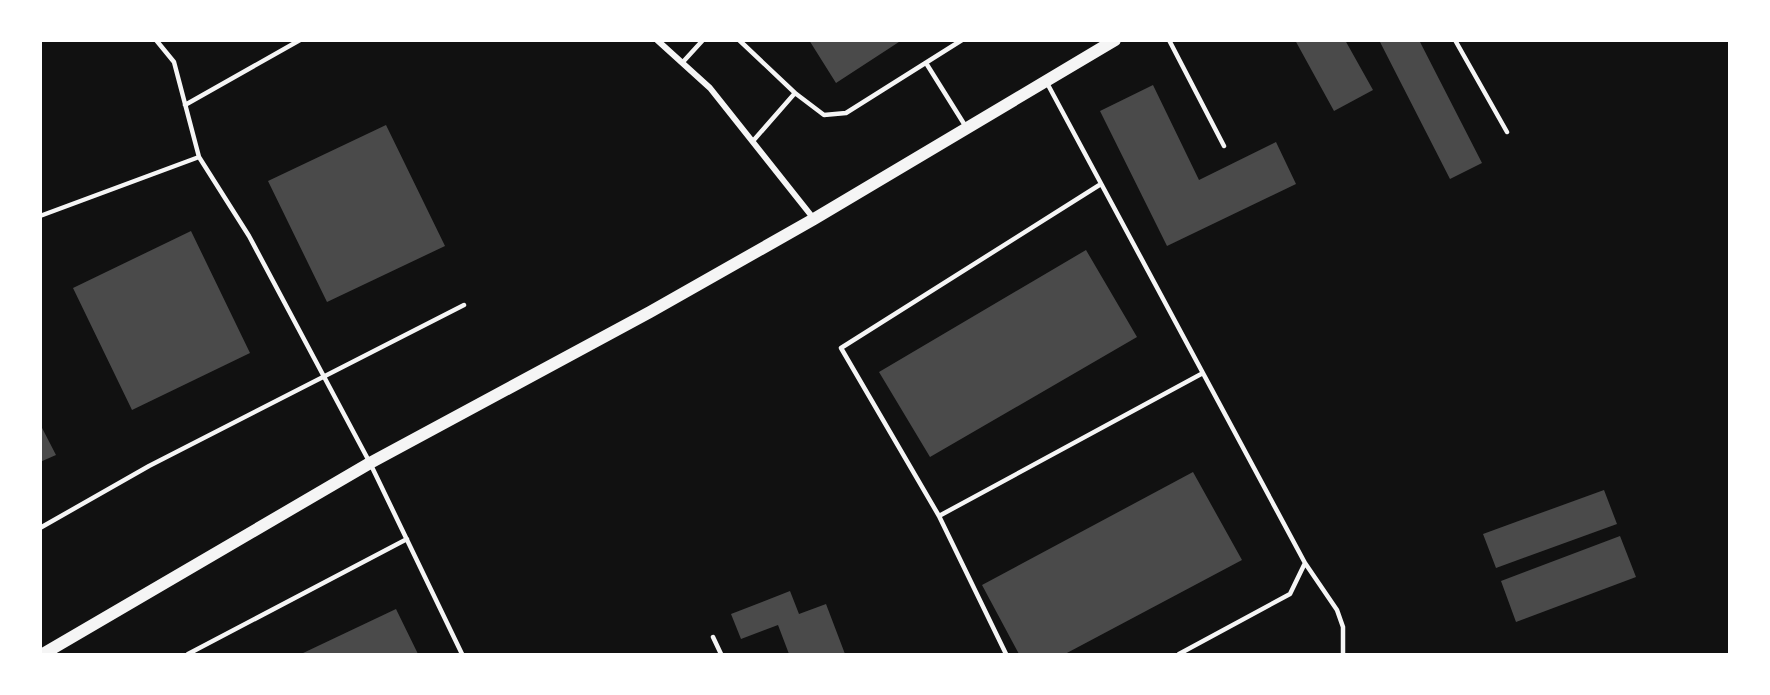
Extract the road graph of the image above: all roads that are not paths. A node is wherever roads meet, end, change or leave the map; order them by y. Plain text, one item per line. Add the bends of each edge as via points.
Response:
1 (156, 40) edge
2 (300, 40) edge
3 (657, 40) edge
4 (703, 40) edge
5 (739, 40) edge
6 (962, 40) edge
7 (1115, 40) edge
8 (1169, 40) edge
9 (1455, 40) edge
10 (682, 63) junction
11 (926, 63) junction
12 (1047, 83) junction
13 (795, 93) junction
14 (185, 105) junction
15 (967, 129) junction
16 (1507, 132) dead end
17 (753, 141) junction
18 (1224, 146) dead end
19 (199, 157) junction
20 (1101, 184) junction
21 (40, 216) edge
22 (814, 219) junction
23 (464, 305) dead end
24 (1203, 373) junction
25 (323, 375) junction
26 (370, 463) junction
27 (939, 516) junction
28 (40, 528) edge
29 (407, 539) junction
30 (1305, 563) junction
31 (713, 637) dead end
32 (43, 654) edge
33 (188, 654) edge
34 (462, 654) edge
35 (721, 654) edge
36 (1006, 654) edge
37 (1179, 654) edge
38 (1343, 654) edge

1 - 14 lane via 174,62
2 - 14 lane
3 - 10 street
4 - 10 lane
5 - 13 lane
6 - 11 lane
7 - 12 main road
8 - 18 lane
9 - 16 lane
10 - 17 street via 710,88
11 - 13 lane via 846,113 824,115
11 - 15 lane
12 - 15 main road
12 - 20 lane
13 - 17 lane
14 - 19 lane
15 - 22 main road
17 - 22 street
19 - 21 lane
19 - 25 lane via 249,236
20 - 24 lane
20 - 27 lane via 841,348
22 - 26 main road
23 - 25 lane
24 - 27 lane
24 - 30 lane
25 - 26 lane
25 - 28 lane via 148,466
26 - 29 lane
26 - 32 main road
27 - 36 lane
29 - 33 lane
29 - 34 lane
30 - 37 lane via 1290,594
30 - 38 lane via 1336,610 1343,627
31 - 35 lane

